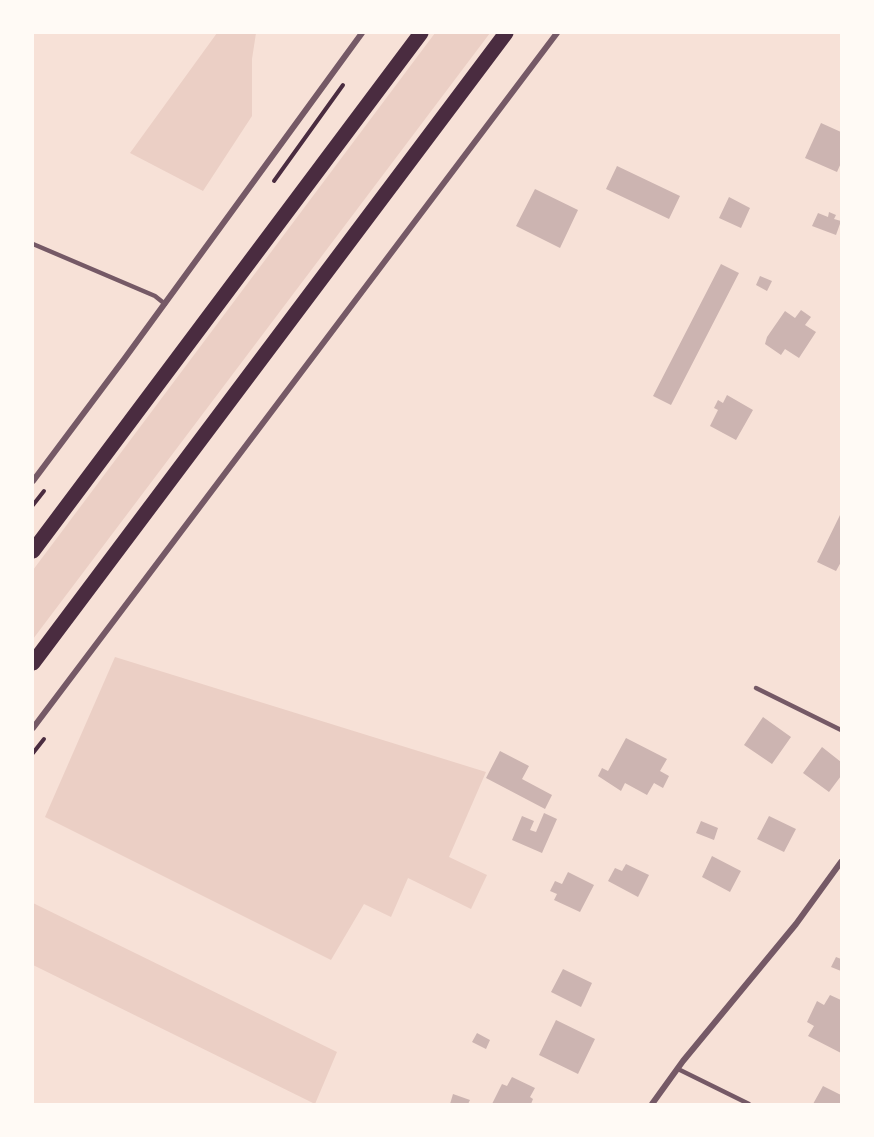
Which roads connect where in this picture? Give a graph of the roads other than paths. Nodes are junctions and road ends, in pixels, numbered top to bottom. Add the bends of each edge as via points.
1 (362, 33) edge
2 (421, 33) edge
3 (506, 33) edge
4 (557, 33) edge
5 (33, 244) edge
6 (165, 304) junction
7 (33, 481) edge
8 (33, 551) edge
9 (33, 663) edge
10 (756, 688) dead end
11 (33, 728) edge
12 (841, 730) edge
13 (841, 861) edge
14 (678, 1069) junction
15 (652, 1104) edge
16 (749, 1104) edge

1 - 6 street
2 - 8 main road
3 - 9 main road
4 - 11 street
5 - 6 lane via 155,296
6 - 7 street
10 - 12 lane
13 - 14 street via 796,924
14 - 15 street
14 - 16 lane

